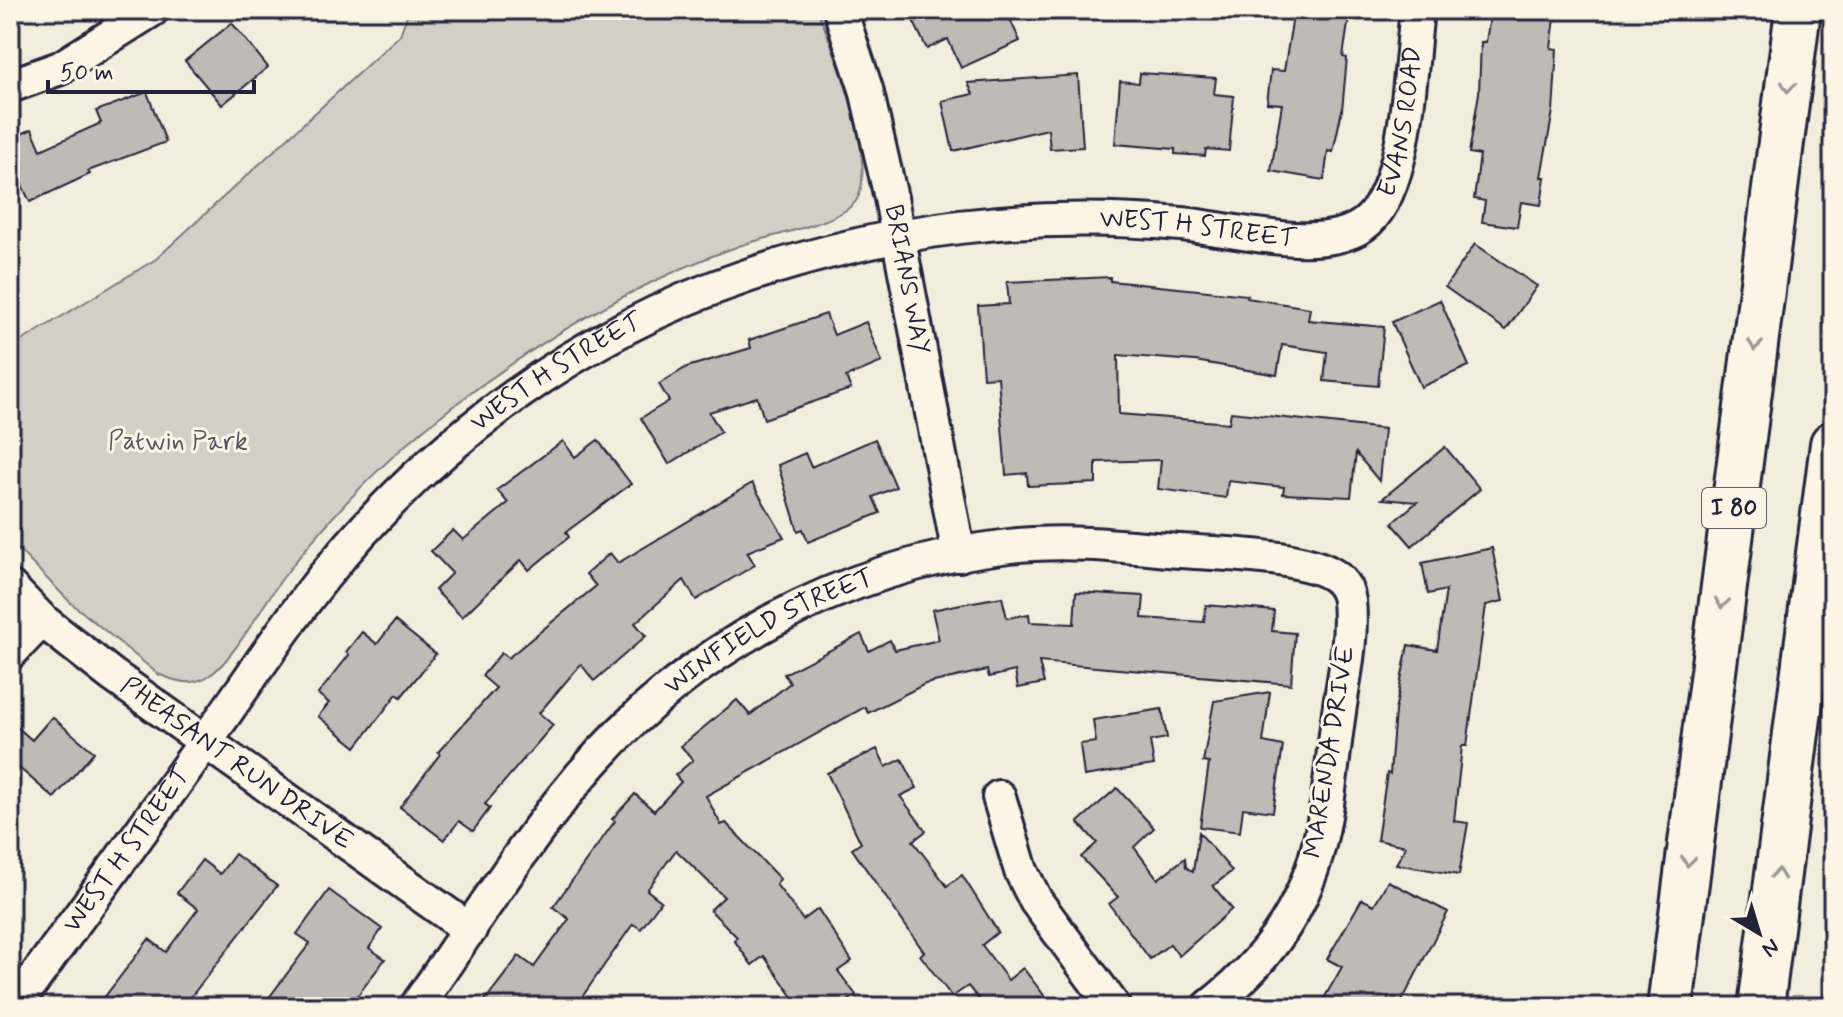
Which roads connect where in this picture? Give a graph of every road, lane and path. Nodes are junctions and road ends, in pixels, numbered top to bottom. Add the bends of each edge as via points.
1 (152, 10) edge
2 (840, 10) edge
3 (1417, 10) edge
4 (1798, 10) edge
5 (10, 86) edge
6 (1365, 224) joint
7 (897, 234) junction
8 (1833, 444) edge
9 (959, 555) junction
10 (1275, 558) joint
11 (10, 587) edge
12 (42, 620) junction
13 (10, 653) edge
14 (205, 743) junction
15 (999, 797) dead end
16 (470, 930) junction
17 (14, 1007) edge
18 (416, 1007) edge
19 (1114, 1007) edge
20 (1209, 1007) edge
21 (1670, 1007) edge
22 (1761, 1007) edge

1 - 5 street via 60,68
2 - 7 street, BRIANS WAY via 866,89
3 - 6 street, EVANS ROAD via 1392,186
4 -> 21 highway, I 80
6 - 7 street, WEST H STREET via 1319,240 1073,218
7 - 9 street, BRIANS WAY
7 - 14 street, WEST H STREET via 820,253 697,295 564,363 504,405 442,453 381,511 323,578
22 -> 8 highway
9 - 10 street, WINFIELD STREET via 1011,546 1098,544
9 - 16 street, WINFIELD STREET via 887,572 811,599 747,633 675,683 576,781
10 - 20 street, MARENDA DRIVE via 1337,577 1348,595 1350,631 1325,813 1312,869 1294,910 1250,972
11 - 12 street, PHEASANT RUN DRIVE
12 - 13 street
12 - 14 street, PHEASANT RUN DRIVE
14 - 16 street, PHEASANT RUN DRIVE
14 - 17 street, WEST H STREET
15 - 19 street via 1021,871 1036,901
16 - 18 street, WINFIELD STREET

